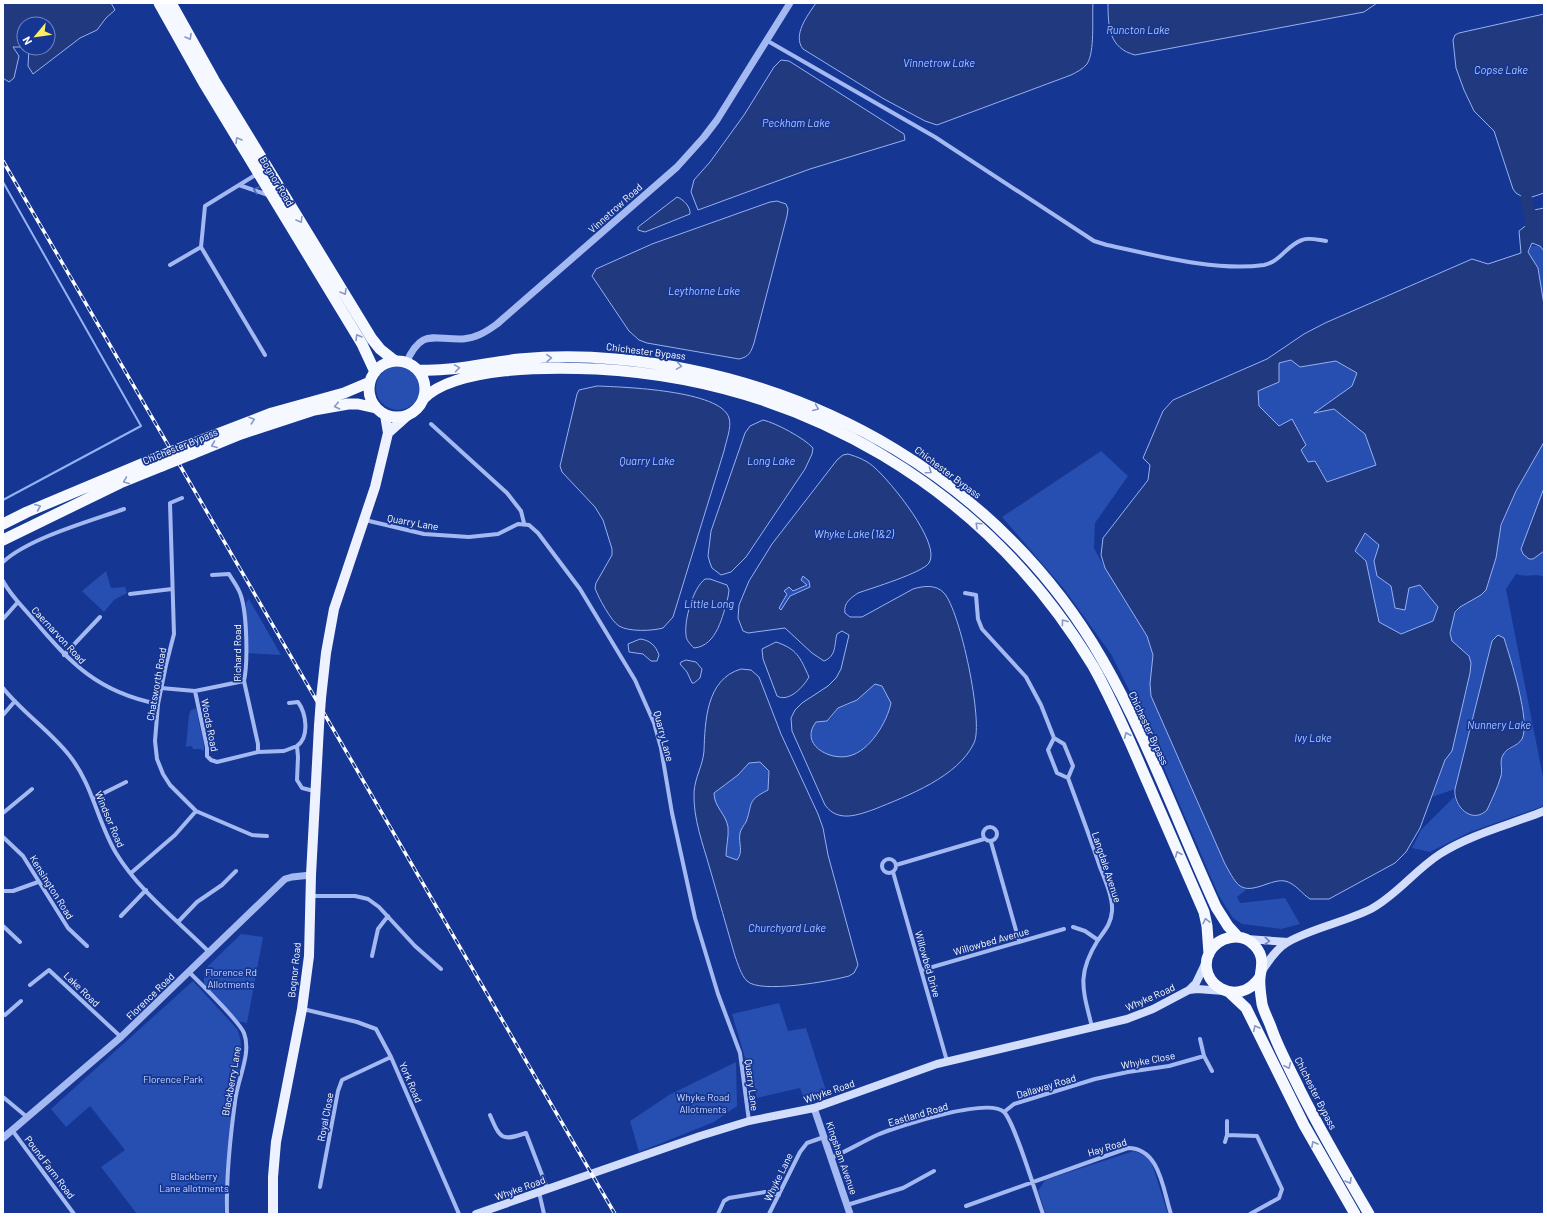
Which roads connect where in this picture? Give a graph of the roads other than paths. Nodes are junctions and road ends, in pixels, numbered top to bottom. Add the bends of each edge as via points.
1 (159, 3) edge
2 (171, 3) edge
3 (790, 3) edge
4 (766, 40) junction
5 (263, 170) junction
6 (239, 185) junction
7 (273, 198) junction
8 (1326, 241) dead end
9 (201, 247) junction
10 (170, 265) dead end
11 (265, 355) dead end
12 (395, 361) junction
13 (406, 363) junction
14 (418, 370) junction
15 (372, 377) junction
16 (423, 400) junction
17 (376, 408) junction
18 (386, 415) junction
19 (407, 416) junction
20 (431, 424) dead end
21 (388, 433) junction
22 (191, 449) junction
23 (160, 462) junction
24 (182, 498) dead end
25 (124, 509) dead end
26 (365, 520) junction
27 (524, 523) junction
28 (3, 524) edge
29 (3, 540) edge
30 (3, 562) edge
31 (212, 575) dead end
32 (3, 581) edge
33 (172, 589) junction
34 (965, 593) dead end
35 (130, 594) dead end
36 (18, 602) junction
37 (100, 617) dead end
38 (3, 619) edge
39 (64, 655) junction
40 (244, 681) junction
41 (3, 688) edge
42 (161, 688) junction
43 (195, 691) junction
44 (15, 701) junction
45 (289, 703) dead end
46 (158, 704) junction
47 (3, 715) edge
48 (1054, 738) junction
49 (297, 746) junction
50 (258, 752) junction
51 (1068, 778) junction
52 (126, 782) dead end
53 (32, 789) dead end
54 (315, 791) junction
55 (94, 798) junction
56 (196, 811) junction
57 (1544, 811) edge
58 (3, 813) edge
59 (268, 836) dead end
60 (3, 837) edge
61 (984, 839) junction
62 (991, 842) junction
63 (896, 865) junction
64 (236, 871) dead end
65 (893, 872) junction
66 (131, 873) junction
67 (311, 875) junction
68 (38, 882) junction
69 (146, 890) junction
70 (3, 891) edge
71 (311, 896) junction
72 (121, 916) dead end
73 (388, 916) junction
74 (178, 922) junction
75 (3, 926) edge
76 (1073, 927) dead end
77 (1064, 929) dead end
78 (1242, 938) junction
79 (1098, 940) junction
80 (1019, 941) junction
81 (20, 942) dead end
82 (1288, 942) junction
83 (87, 946) dead end
84 (209, 952) junction
85 (372, 956) dead end
86 (1208, 957) junction
87 (441, 969) dead end
88 (922, 970) junction
89 (189, 972) junction
90 (1261, 974) junction
91 (30, 985) dead end
92 (1189, 990) junction
93 (1228, 992) junction
94 (21, 1001) dead end
95 (302, 1009) junction
96 (4, 1016) edge
97 (1092, 1027) junction
98 (121, 1038) junction
99 (1200, 1039) dead end
100 (1204, 1056) junction
101 (392, 1057) junction
102 (947, 1061) junction
103 (1212, 1071) dead end
104 (1095, 1079) joint
105 (3, 1097) edge
106 (814, 1108) junction
107 (1004, 1112) junction
108 (490, 1116) dead end
109 (27, 1117) junction
110 (749, 1121) junction
111 (1227, 1121) dead end
112 (12, 1130) junction
113 (1227, 1135) junction
114 (824, 1137) junction
115 (3, 1138) edge
116 (1225, 1142) dead end
117 (831, 1158) junction
118 (934, 1171) dead end
119 (1032, 1182) junction
120 (320, 1187) dead end
121 (547, 1188) junction
122 (539, 1191) junction
123 (779, 1196) junction
124 (847, 1205) junction
125 (966, 1206) dead end
126 (74, 1214) edge
127 (227, 1214) edge
128 (273, 1214) edge
129 (459, 1214) edge
130 (476, 1214) edge
131 (544, 1214) edge
132 (718, 1214) edge
133 (769, 1214) edge
134 (850, 1214) edge
135 (1043, 1214) edge
136 (1171, 1214) edge
137 (1250, 1214) edge
138 (1355, 1214) edge
139 (1369, 1214) edge

5 -> 1 highway, Bognor Road via 205,85
2 -> 5 highway, Bognor Road
3 - 4 street, Vinnetrow Road
4 - 8 street via 935,137 1094,241 1198,263 1238,266 1265,265 1302,239
4 - 13 street, Vinnetrow Road via 709,131 671,172 497,324 471,338 422,339 413,348
5 - 6 street
5 - 7 highway, Bognor Road
5 -> 12 highway, Bognor Road via 372,339
7 -> 6 street
6 - 9 street via 205,206
15 -> 7 highway, Bognor Road via 362,344
9 - 10 street
9 - 11 street
12 - 13 highway
12 - 15 highway via 384,364
13 - 14 highway
14 - 16 highway via 425,384
14 -> 78 highway, Chichester Bypass via 437,371 521,359 566,357 611,358 684,367 754,385 826,412 881,440 934,474 982,512 1020,550 1043,575 1082,626 1133,720 1216,906 1228,926
15 - 17 highway via 370,396
22 -> 15 highway, Chichester Bypass via 272,413 344,393
16 - 19 highway via 417,409
86 -> 16 highway via 1204,912 1124,727 1094,668 1052,606 1012,558 972,519 924,482 872,448 804,415 745,394 682,379 590,369 509,371 458,379 431,391
17 - 18 highway
17 -> 22 highway, Chichester Bypass via 348,404 314,410
18 - 19 highway
18 - 21 main road
19 - 21 main road
20 - 27 street via 512,498 521,510
21 - 26 main road, Bognor Road
22 - 23 highway, Chichester Bypass, bridge
28 -> 23 highway, Chichester Bypass via 27,512
23 -> 29 highway, Chichester Bypass
24 - 33 street, Chatsworth Road via 170,503
25 - 30 street via 41,540 16,552
26 - 27 street, Quarry Lane via 424,534 469,537 498,534
26 - 54 main road, Bognor Road, bridge via 334,609 321,698
27 - 110 street, Quarry Lane via 538,533 580,589 650,711 661,748 672,814 695,918 718,994 740,1053
31 - 40 street, Richard Road via 229,574 241,595 246,639
32 - 36 street, Caernarvon Road
33 - 35 street
33 - 42 street, Chatsworth Road via 174,634
34 - 48 street, Langdale Avenue via 976,595 978,619 982,629 1026,677
36 - 38 street
36 - 39 street, Caernarvon Road
37 - 39 street
39 - 46 street, Caernarvon Road via 81,670 118,693
40 - 43 street
40 - 50 street, Richard Road
41 - 44 street, Windsor Road
42 - 43 street
42 - 46 street, Chatsworth Road
43 - 50 street, Woods Road via 208,758 217,762
44 - 47 street
44 - 55 street, Windsor Road via 69,755
45 - 49 street via 298,702 304,715 304,737
46 - 56 street, Chatsworth Road via 155,740 157,760 170,785
48 - 51 street, Langdale Avenue via 1064,744 1073,766
48 - 51 street, Langdale Avenue via 1048,750 1058,773
49 - 50 street via 284,751
49 - 54 street via 298,783 302,788
51 - 79 street, Langdale Avenue via 1106,883 1112,909 1110,924
52 - 55 street
53 - 58 street
54 - 67 main road, Bognor Road
55 - 66 street, Windsor Road via 105,831 116,853
56 - 59 street, Chatsworth Road via 252,835
56 - 66 street via 175,835
57 - 82 main road via 1441,853 1380,904
60 - 68 street, Kensington Road via 23,856
61 - 62 street
61 - 62 street via 984,829 993,828 997,836
61 - 63 street
62 - 80 street
63 - 65 street
63 - 65 street via 894,860 888,858 882,862 883,871
64 - 74 street via 222,885 197,902
65 - 88 street, Willowbed Drive
66 - 69 street, Windsor Road
67 - 71 main road, Bognor Road
67 - 84 street, Florence Road via 285,879
68 - 70 street via 13,891
68 - 83 street, Kensington Road via 68,928
69 - 72 street
69 - 74 street, Windsor Road
71 - 73 street via 356,896 368,899
71 - 95 main road, Bognor Road via 309,956
73 - 85 street via 378,929
73 - 87 street via 415,946
74 - 84 street, Windsor Road
75 - 81 street
76 - 79 street
77 - 80 street, Willowbed Avenue
78 -> 82 main road
78 - 86 highway via 1229,937 1221,940
78 - 90 highway via 1260,952 1263,961
79 - 97 street, Langdale Avenue via 1082,974
80 - 88 street, Willowbed Avenue
82 - 90 main road via 1274,954
84 - 89 street, Florence Road
86 - 92 main road, Whyke Road
86 - 93 highway via 1207,968 1213,982
88 - 102 street, Willowbed Drive
89 - 98 street, Florence Road
89 - 127 street, Blackberry Lane via 236,1023 246,1041 246,1053 235,1099
90 - 93 highway via 1248,990
90 -> 139 highway, Chichester Bypass via 1262,1004 1275,1037 1321,1131
91 - 98 street, Lake Road via 50,970
92 - 93 main road, Whyke Road
92 - 97 main road, Whyke Road via 1127,1019
138 -> 93 highway via 1304,1125 1246,1008
94 - 96 street
95 - 101 street, York Road via 374,1026
95 - 128 main road, Bognor Road via 276,1142
97 - 102 main road, Whyke Road
98 - 109 street, Florence Road
99 - 100 street
100 - 103 street
100 - 104 street, Whyke Close via 1169,1066
101 - 120 street, Royal Close via 342,1080
101 - 129 street, York Road
102 - 106 main road, Whyke Road via 892,1078
104 - 107 street, Dallaway Road via 1014,1104
105 - 109 street
106 - 110 main road, Whyke Road
106 - 114 street, Kingsham Avenue
107 - 117 street, Eastland Road via 991,1107 951,1112 923,1119 878,1134
107 - 119 street via 1010,1120
108 - 121 street via 502,1138 508,1139 526,1133
109 - 112 street, Florence Road
110 - 121 main road, Whyke Road
111 - 113 street
112 - 115 street, Florence Road
112 - 126 street, Pound Farm Road
113 - 116 street
113 - 137 street via 1257,1136 1282,1189 1279,1198
114 - 117 street, Kingsham Avenue
114 - 123 street, Whyke Lane via 804,1146
117 - 124 street, Kingsham Avenue
118 - 124 street via 903,1188
119 - 125 street
119 - 135 street
119 - 136 street, Hay Road via 1128,1148 1137,1148 1152,1159
121 - 122 main road, Whyke Road
122 - 130 main road, Whyke Road
122 - 131 street
123 - 132 street via 765,1192 729,1198 724,1201
123 - 133 street, Whyke Lane
124 - 134 street, Kingsham Avenue

